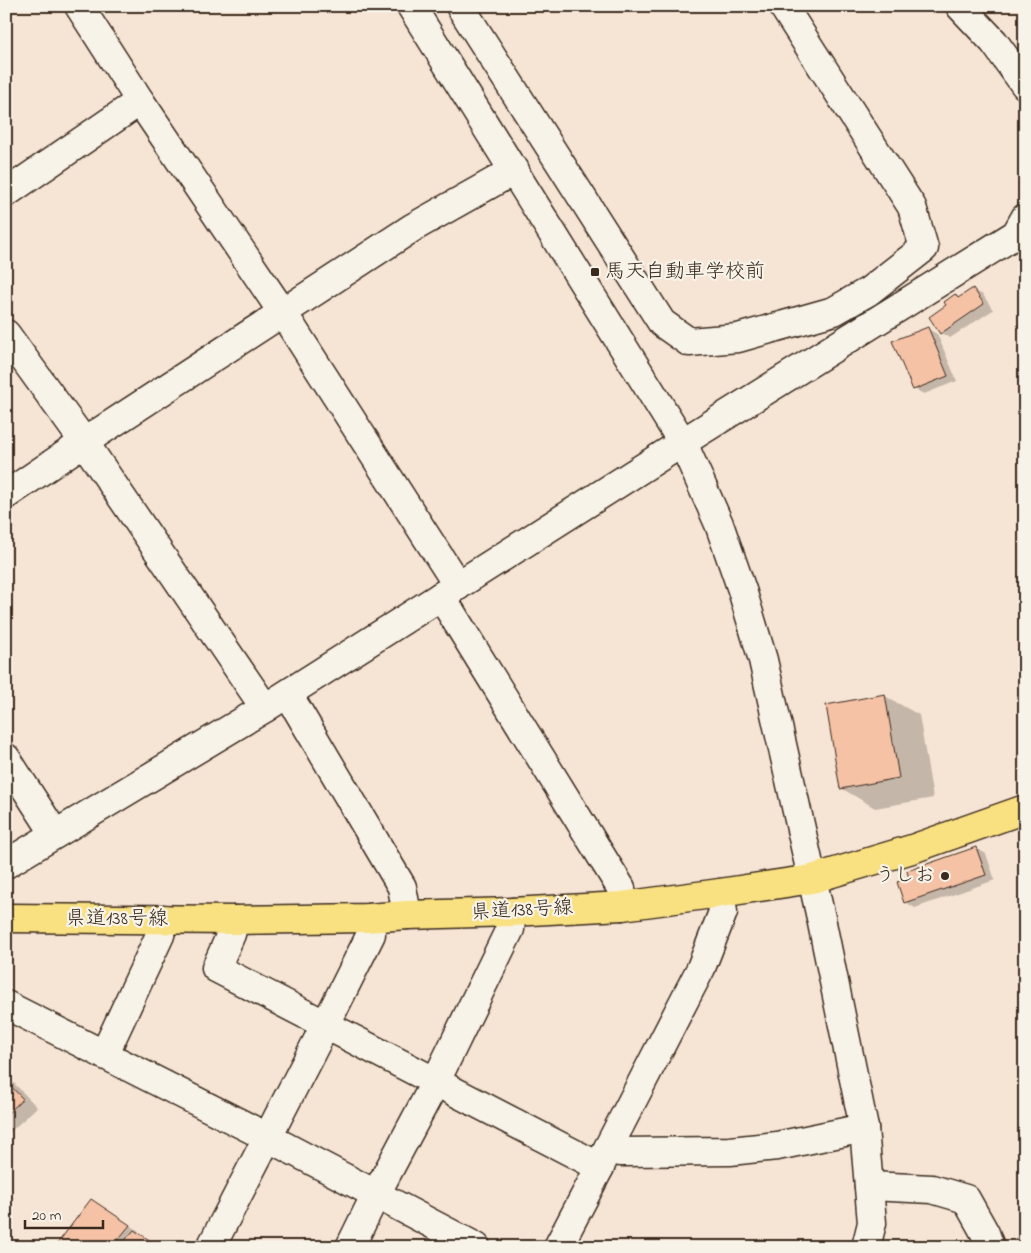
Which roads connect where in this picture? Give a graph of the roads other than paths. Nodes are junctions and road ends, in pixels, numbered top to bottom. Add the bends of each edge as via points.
1 (79, 6) edge
2 (411, 6) edge
3 (460, 6) edge
4 (783, 6) edge
5 (960, 6) edge
6 (1025, 85) edge
7 (140, 101) junction
8 (514, 170) junction
9 (6, 192) edge
10 (1020, 226) edge
11 (869, 292) junction
12 (917, 296) junction
13 (283, 312) junction
14 (6, 334) edge
15 (84, 442) junction
16 (682, 443) junction
17 (6, 495) edge
18 (450, 591) junction
19 (288, 694) junction
20 (265, 708) junction
21 (6, 758) edge
22 (1025, 809) edge
23 (55, 834) junction
24 (6, 864) edge
25 (812, 878) junction
26 (720, 893) junction
27 (622, 906) junction
28 (512, 912) junction
29 (407, 915) junction
30 (6, 918) edge
31 (368, 918) junction
32 (164, 919) junction
33 (235, 920) junction
34 (6, 1005) edge
35 (325, 1026) junction
36 (104, 1055) junction
37 (435, 1083) junction
38 (864, 1128) junction
39 (268, 1137) junction
40 (604, 1157) junction
41 (869, 1186) junction
42 (376, 1194) junction
43 (211, 1247) edge
44 (350, 1247) edge
45 (476, 1247) edge
46 (558, 1247) edge
47 (866, 1247) edge
48 (990, 1247) edge

1 - 7 street
2 - 8 street
3 - 11 street via 662,323 689,342 738,338 834,311
4 - 11 street via 912,207 924,248
5 - 6 street via 994,42
7 - 9 street
7 - 13 street
8 - 13 street via 412,228
8 - 16 street
10 - 12 street
11 - 12 street via 902,288
12 - 16 street
13 - 15 street
13 - 18 street
14 - 15 street
15 - 17 street
15 - 20 street
16 - 18 street
16 - 25 street via 719,524 745,598 763,660
18 - 19 street
18 - 27 street via 621,888
19 - 20 street
19 - 29 street via 402,887
20 - 23 street
21 - 23 street
22 - 25 main road, 県道138号線 via 912,849
23 - 24 street
25 - 26 main road, 県道138号線
25 - 38 street
26 - 27 main road, 県道138号線
26 - 40 street via 723,912 701,968
27 - 28 main road, 県道138号線
28 - 29 main road, 県道138号線
28 - 37 street via 510,929
29 - 31 main road, 県道138号線
30 - 32 main road, 県道138号線
31 - 33 main road, 県道138号線
31 - 35 street via 371,934
32 - 33 main road, 県道138号線
32 - 36 street via 160,935
33 - 35 street via 216,968
34 - 36 street
35 - 37 street
35 - 39 street
36 - 39 street
37 - 40 street
37 - 42 street
38 - 40 street via 777,1146 730,1151 620,1152
38 - 41 street
39 - 42 street
39 - 43 street
40 - 46 street
41 - 47 street via 872,1223
41 - 48 street via 932,1189 966,1199 986,1232
42 - 44 street
42 - 45 street

